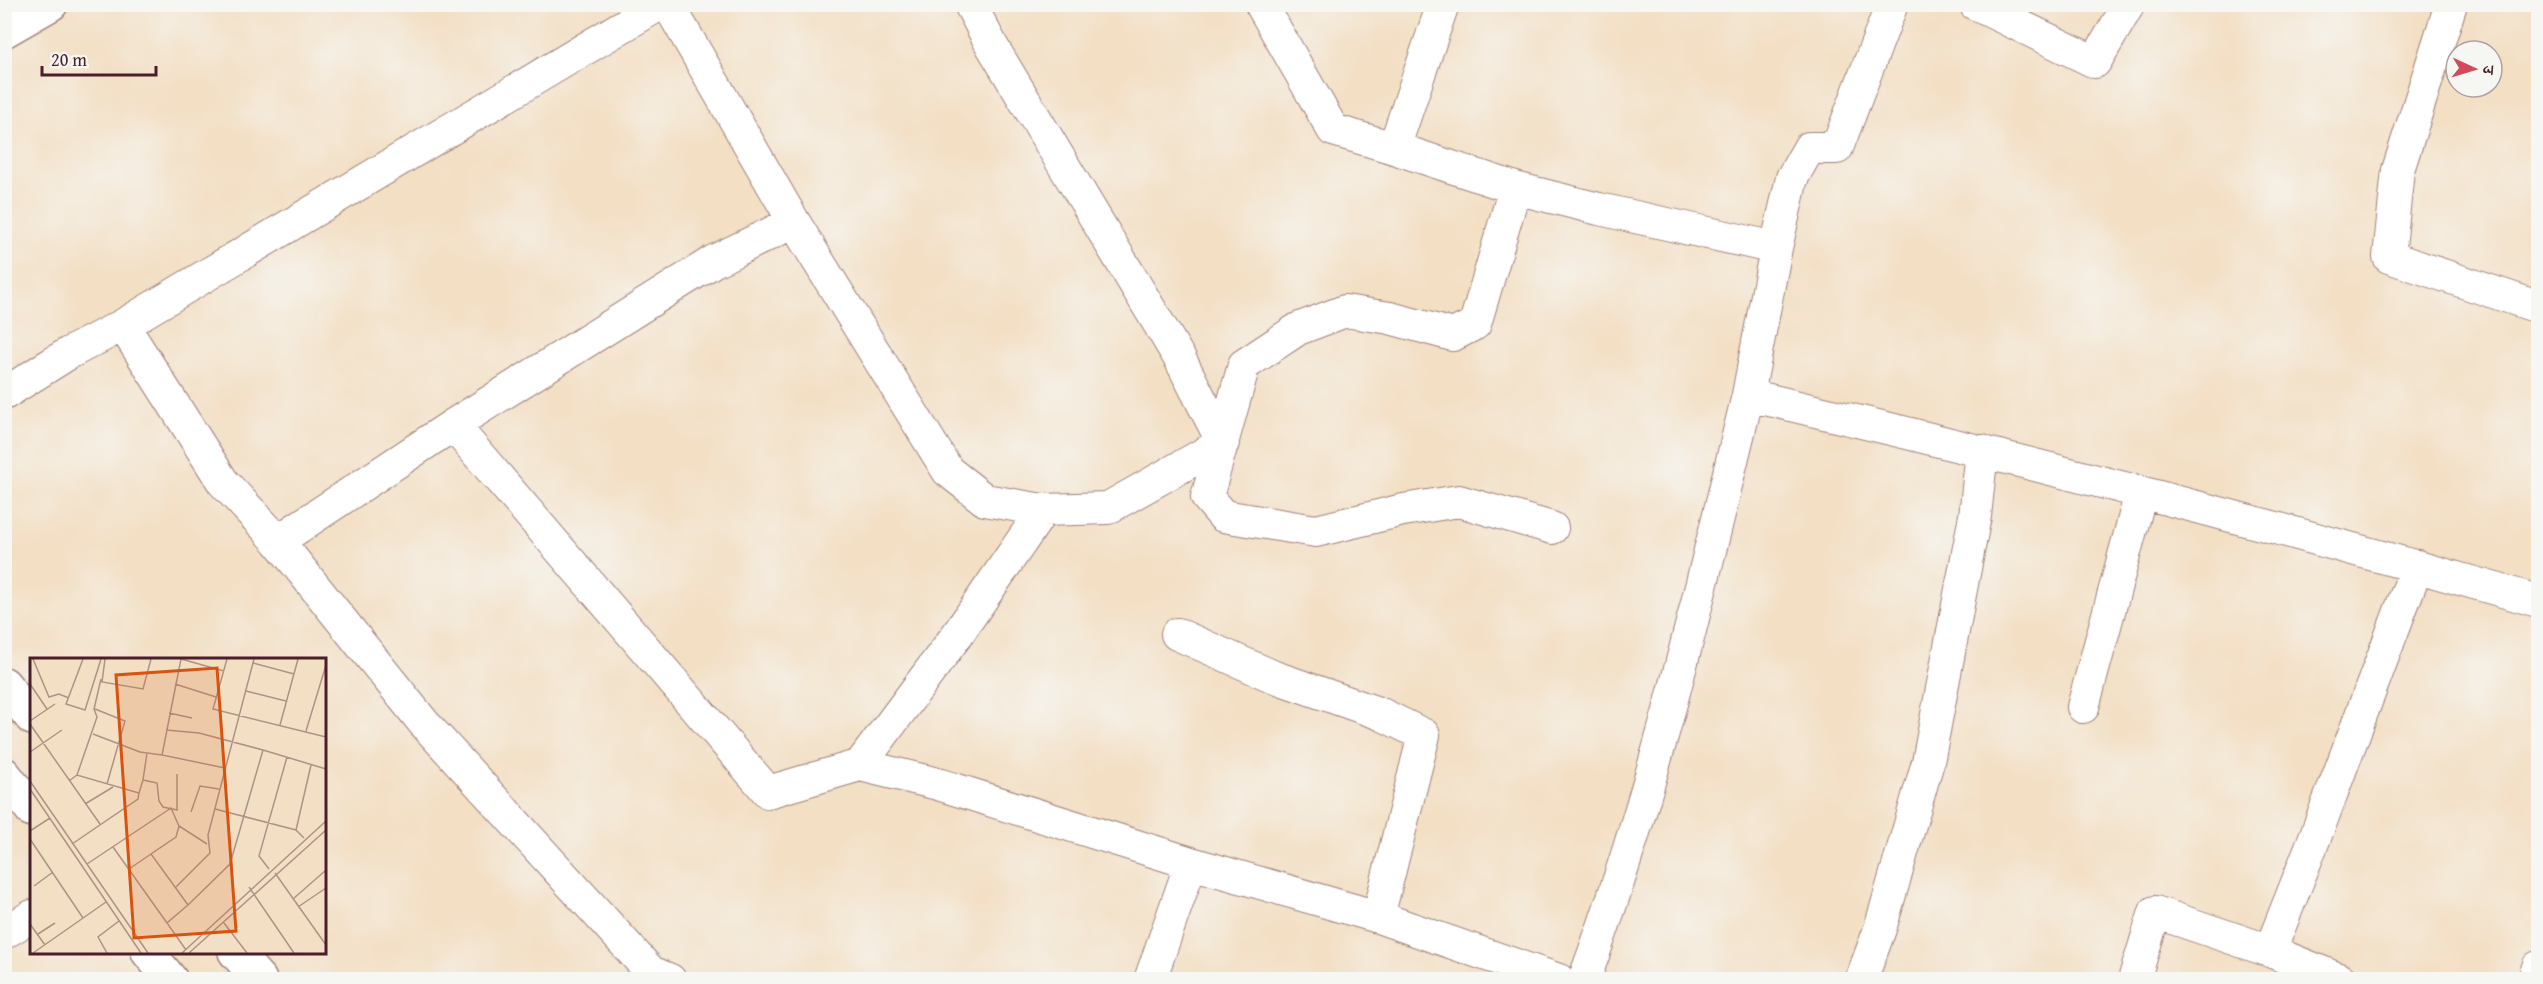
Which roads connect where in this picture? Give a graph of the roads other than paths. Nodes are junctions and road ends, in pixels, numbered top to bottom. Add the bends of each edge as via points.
1 (51, 4) edge
2 (660, 4) edge
3 (668, 4) edge
4 (970, 4) edge
5 (1261, 4) edge
6 (1443, 4) edge
7 (1892, 4) edge
8 (1975, 4) edge
9 (2129, 4) edge
10 (2451, 4) edge
11 (4, 31) edge
12 (1394, 148) junction
13 (1515, 188) junction
14 (794, 222) junction
15 (1776, 248) junction
16 (2538, 307) edge
17 (123, 325) junction
18 (4, 394) edge
19 (1748, 395) junction
20 (453, 425) junction
21 (1222, 442) junction
22 (1982, 451) junction
23 (2141, 492) junction
24 (1043, 510) junction
25 (1552, 528) dead end
26 (278, 541) junction
27 (2417, 566) junction
28 (2538, 601) edge
29 (1177, 634) dead end
30 (4, 684) edge
31 (2083, 707) dead end
32 (30, 716) edge
33 (860, 765) junction
34 (4, 774) edge
35 (30, 807) edge
36 (1191, 863) junction
37 (30, 917) edge
38 (1378, 917) junction
39 (4, 933) edge
40 (2270, 951) junction
41 (150, 954) edge
42 (238, 954) edge
43 (2538, 967) edge
44 (171, 980) edge
45 (260, 980) edge
46 (670, 980) edge
47 (1150, 980) edge
48 (1559, 980) edge
49 (1584, 980) edge
50 (1861, 980) edge
51 (2134, 980) edge
52 (2341, 980) edge
53 (2534, 980) edge

1 - 11 street
2 - 17 street
3 - 14 street
4 - 21 street via 1180,359
5 - 12 street via 1333,130
6 - 12 street
7 - 15 street via 1837,148 1809,147 1792,178
8 - 9 street via 2095,62
10 - 16 street via 2398,170 2389,257
12 - 13 street
13 - 15 street
13 - 21 street via 1474,324 1454,335 1345,311 1298,329 1244,365
14 - 20 street via 714,261
14 - 24 street via 948,471 985,500
15 - 19 street
17 - 18 street
17 - 26 street via 223,482
19 - 22 street
19 - 49 street via 1687,642 1610,910
20 - 26 street
20 - 33 street via 768,792
21 - 24 street via 1107,508
21 - 25 street via 1207,497 1223,516 1316,531 1459,501
22 - 23 street
22 - 50 street via 1975,516 1928,762 1880,929
23 - 27 street
23 - 31 street
24 - 33 street via 957,635
26 - 46 street via 423,722 651,972
27 - 28 street
27 - 40 street
29 - 38 street via 1272,676 1381,714 1424,735
30 - 32 street
33 - 36 street via 938,784
34 - 35 street
36 - 38 street
36 - 47 street
37 - 39 street
38 - 48 street
40 - 51 street via 2154,912
40 - 52 street
41 - 44 street
42 - 45 street
43 - 53 street

